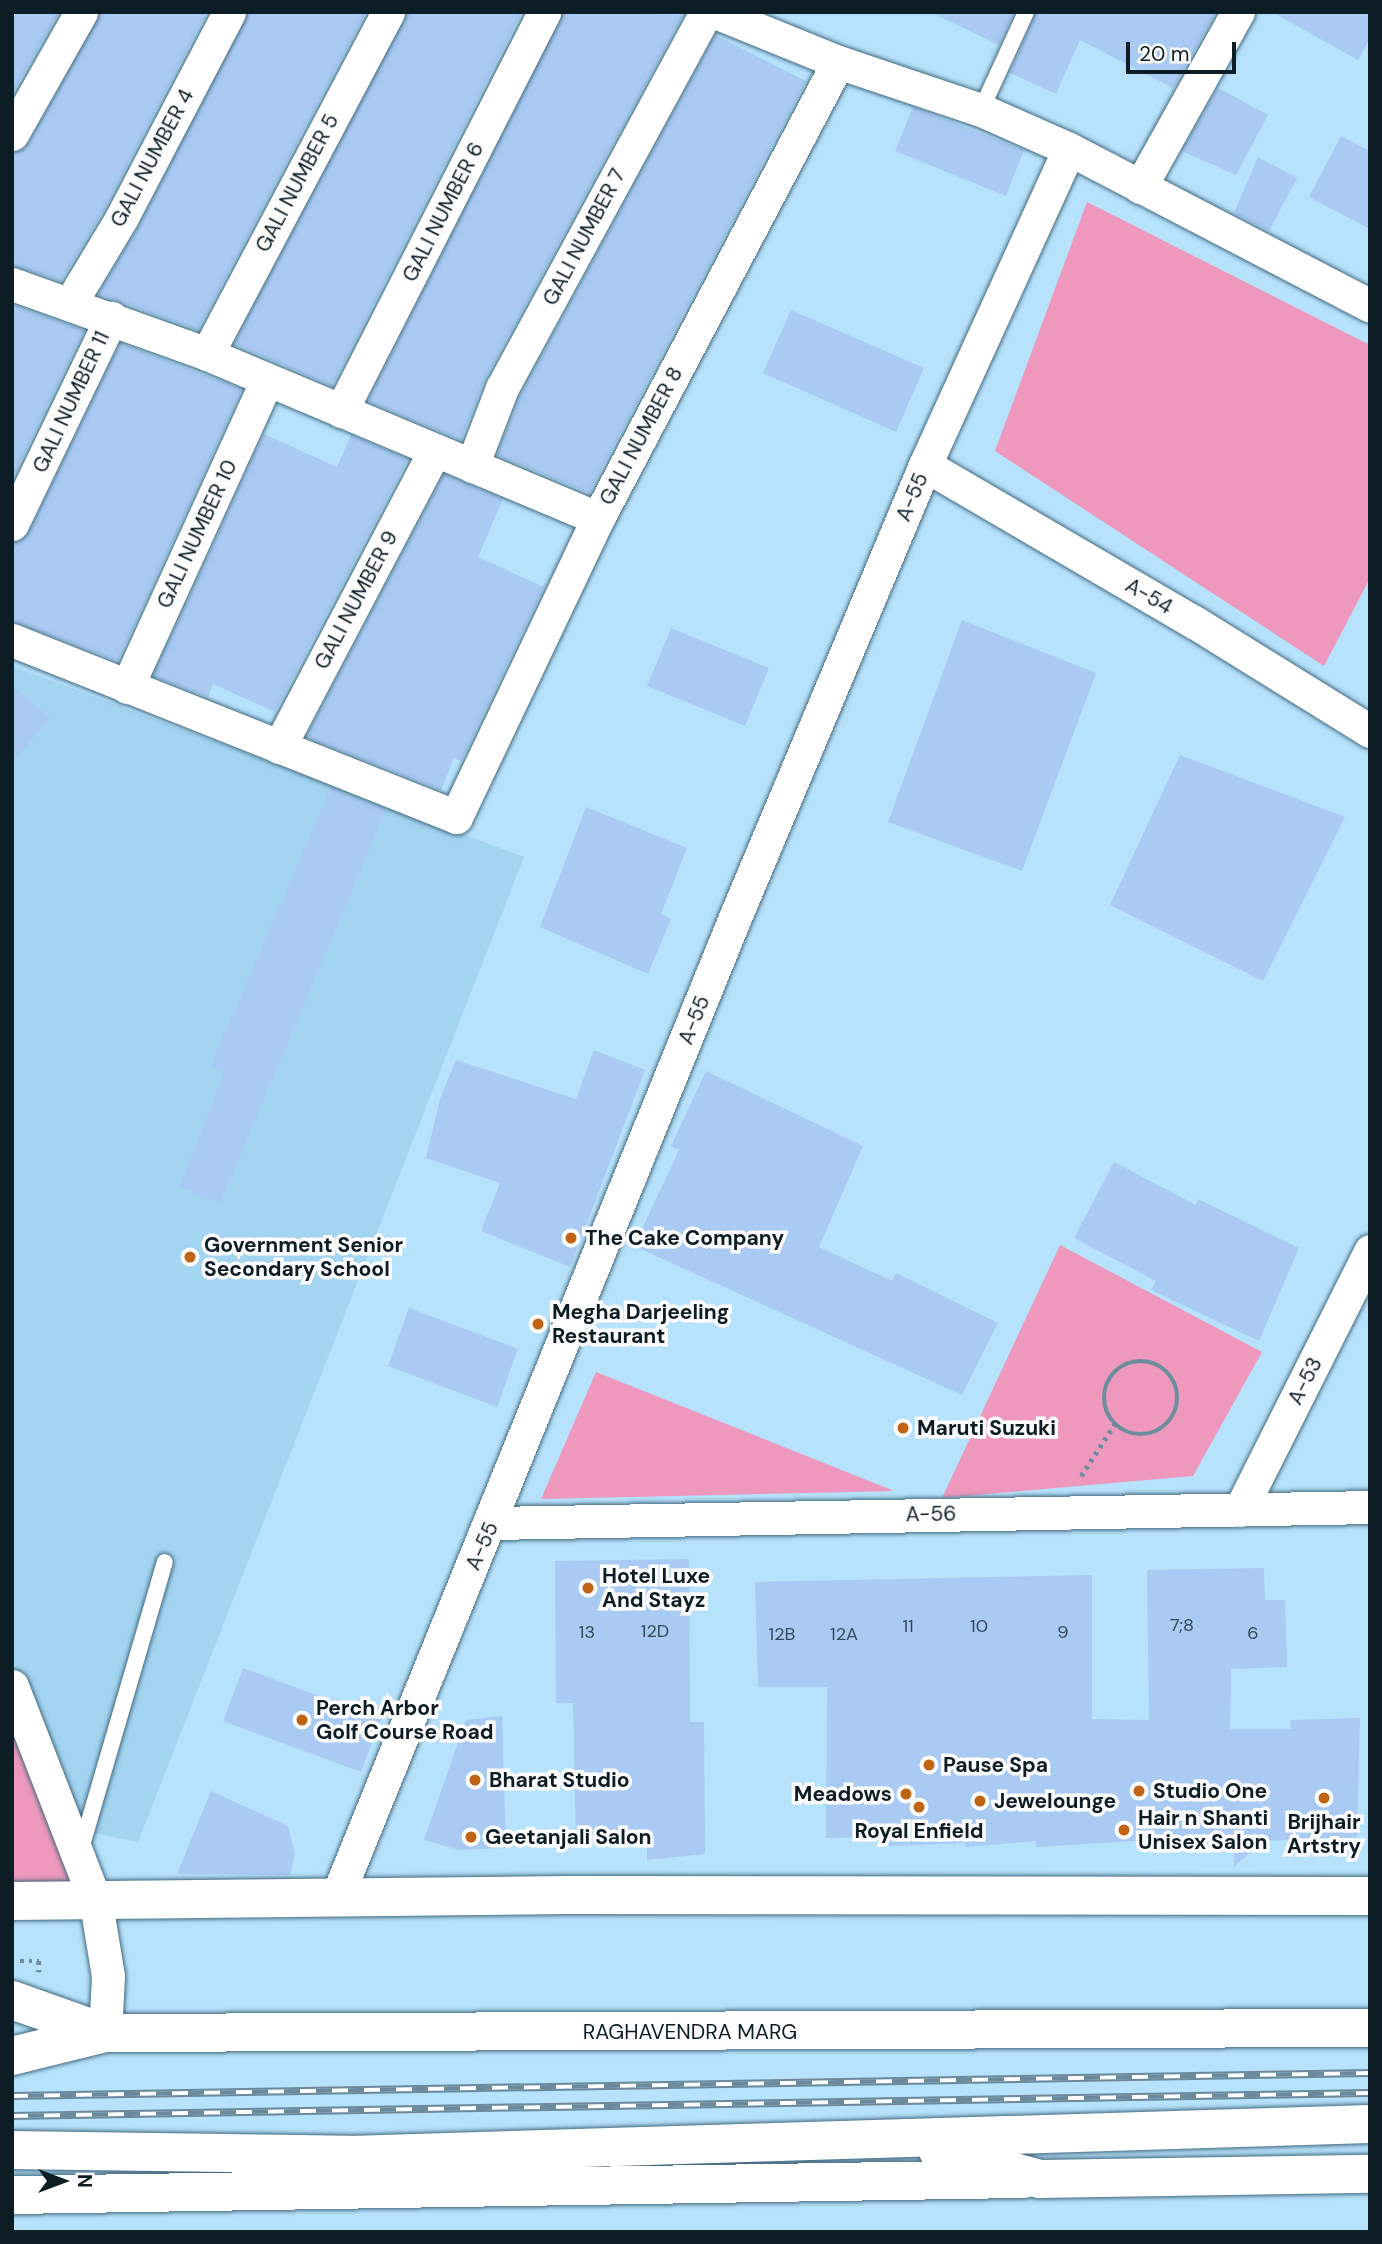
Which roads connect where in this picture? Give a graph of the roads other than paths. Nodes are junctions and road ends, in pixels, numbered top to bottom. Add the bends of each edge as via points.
1 (81, 12) edge
2 (229, 12) edge
3 (388, 12) edge
4 (544, 12) edge
5 (706, 12) edge
6 (715, 12) edge
7 (1026, 12) edge
8 (1238, 12) edge
9 (838, 62) junction
10 (981, 110) junction
11 (12, 134) edge
12 (1069, 149) junction
13 (1140, 187) junction
14 (12, 284) edge
15 (71, 302) junction
16 (1370, 306) edge
17 (111, 318) junction
18 (207, 354) junction
19 (267, 380) junction
20 (341, 411) junction
21 (434, 452) junction
22 (925, 465) junction
23 (472, 466) junction
24 (597, 518) junction
25 (12, 524) edge
26 (12, 640) edge
27 (127, 687) junction
28 (1370, 731) edge
29 (279, 747) junction
30 (1370, 1251) edge
31 (1370, 1507) edge
32 (1240, 1510) junction
33 (492, 1523) junction
34 (165, 1562) dead end
35 (12, 1686) edge
36 (78, 1858) junction
37 (1370, 1896) edge
38 (336, 1899) junction
39 (12, 1901) edge
40 (96, 1903) junction
41 (12, 2000) edge
42 (1370, 2003) edge
43 (1370, 2028) edge
44 (1317, 2030) junction
45 (105, 2034) junction
46 (12, 2056) edge
47 (1370, 2124) edge
48 (902, 2142) junction
49 (12, 2150) edge
50 (91, 2151) junction
51 (1370, 2174) edge
52 (1040, 2179) junction
53 (12, 2187) edge
54 (12, 2195) edge

1 - 11 street
2 - 15 street, GALI NUMBER 4 via 122,218
3 - 18 street, GALI NUMBER 5
4 - 20 street, GALI NUMBER 6
5 - 23 street, GALI NUMBER 7 via 502,388
6 - 9 street
7 - 10 lane
8 - 13 street
9 - 10 street
9 - 24 street, GALI NUMBER 8
10 - 12 street
12 - 13 street
12 - 22 street, A-55
13 - 16 street
14 - 15 street
15 - 17 street
17 - 18 street
17 - 25 street, GALI NUMBER 11
18 - 19 street
19 - 20 street
19 - 27 street, GALI NUMBER 10
20 - 21 street
21 - 23 street
21 - 29 street, GALI NUMBER 9
22 - 28 street, A-54
22 - 33 street, A-55 via 731,927
23 - 24 street
24 - 29 street, GALI NUMBER 8 via 456,817
26 - 27 street
27 - 29 street
30 - 32 street, A-53
31 - 32 street, A-56
32 - 33 street, A-56
33 - 38 street, A-55 via 399,1736
34 - 36 lane
35 - 36 street
36 - 40 street
37 - 38 main road
38 - 40 main road
39 - 40 main road
40 - 45 street via 108,1976
41 - 45 main road
42 - 44 main road
43 - 44 main road, RAGHAVENDRA MARG
44 - 45 main road, RAGHAVENDRA MARG
45 - 46 main road, RAGHAVENDRA MARG
47 - 48 main road
48 - 50 main road via 350,2155
48 - 52 main road
49 - 50 main road
50 - 53 main road
51 - 52 main road
52 - 54 main road

